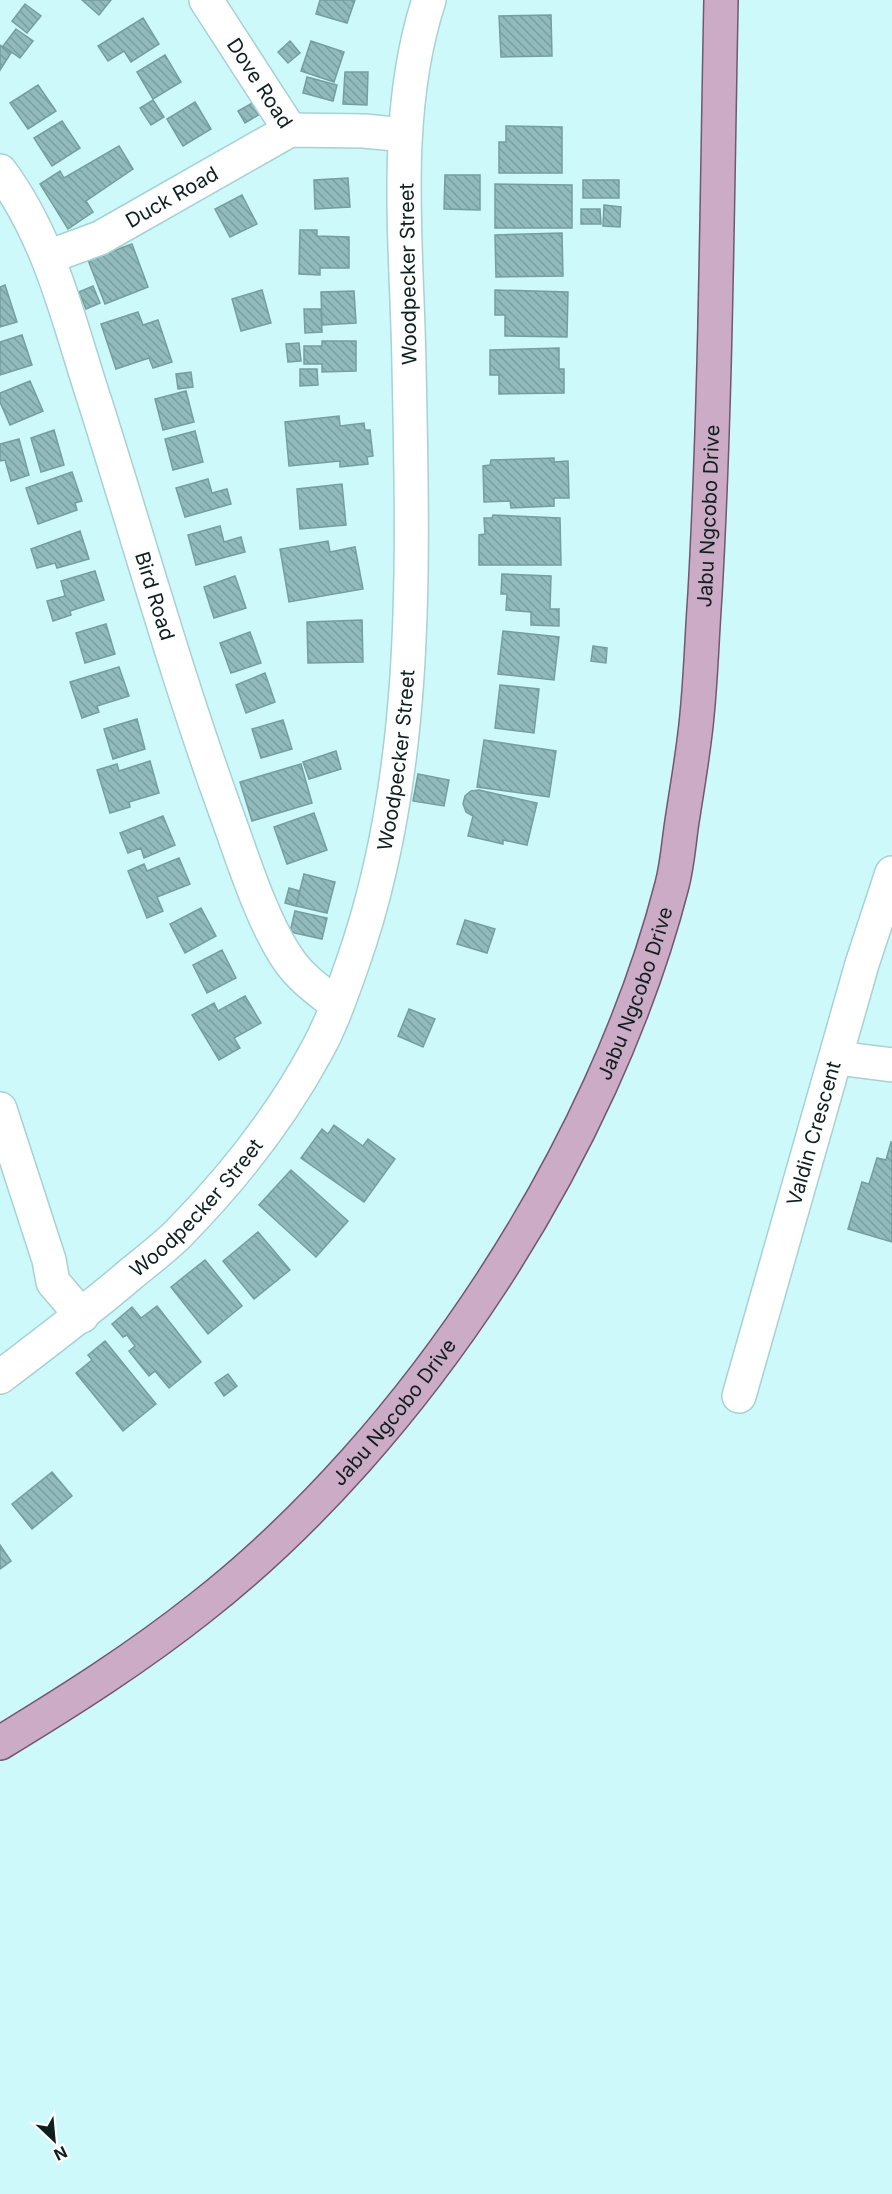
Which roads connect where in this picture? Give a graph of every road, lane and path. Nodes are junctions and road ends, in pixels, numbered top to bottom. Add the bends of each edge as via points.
1 (206, 0) edge
2 (429, 0) edge
3 (721, 0) edge
4 (290, 130) junction
5 (405, 135) junction
6 (0, 171) edge
7 (48, 257) junction
8 (892, 873) edge
9 (337, 1005) junction
10 (837, 1058) junction
11 (892, 1065) edge
12 (0, 1109) edge
13 (82, 1316) junction
14 (0, 1377) edge
15 (739, 1396) dead end
16 (0, 1743) edge

1 - 4 street, Dove Road
2 - 5 street, Woodpecker Street via 412,64
3 - 16 main road, Jabu Ngcobo Drive via 711,489 697,719 673,882 628,1023 568,1151 504,1263 438,1361 364,1452 273,1545 202,1606 94,1685
4 - 5 street, Dove Road via 364,130
4 - 7 street, Duck Road via 100,238
5 - 9 street, Woodpecker Street via 412,534 405,697 387,843 368,920
6 - 7 street, Bird Road
7 - 9 street, Bird Road via 158,611 252,881 289,960 304,979
8 - 10 street, Valdin Crescent
9 - 13 street, Woodpecker Street via 286,1103 242,1162 178,1234
10 - 11 street
10 - 15 street, Valdin Crescent
12 - 13 street via 53,1282
13 - 14 street, Woodpecker Street

